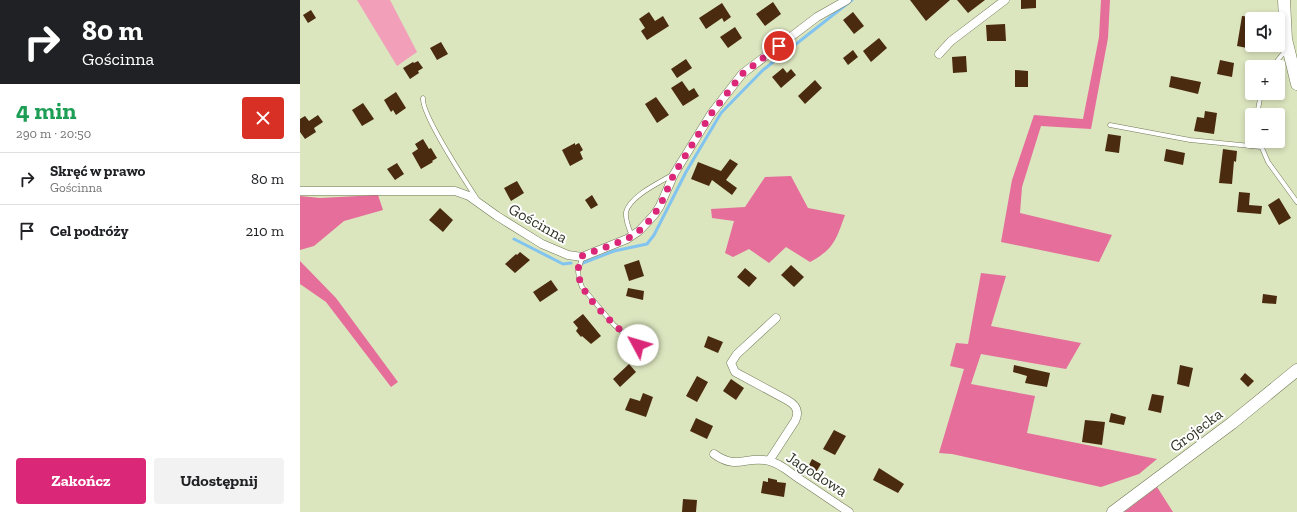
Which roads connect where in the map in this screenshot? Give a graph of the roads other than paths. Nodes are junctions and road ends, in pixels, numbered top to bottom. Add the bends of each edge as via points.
1 (847, 0) edge
2 (1005, 0) edge
3 (1284, 0) edge
4 (1287, 48) junction
5 (939, 54) dead end
6 (1278, 60) edge
7 (1296, 77) edge
8 (423, 98) dead end
9 (1110, 125) dead end
10 (1245, 145) edge
11 (1261, 148) edge
12 (674, 174) junction
13 (300, 191) edge
14 (1297, 202) edge
15 (479, 203) junction
16 (632, 236) junction
17 (582, 256) junction
18 (776, 318) dead end
19 (638, 345) dead end
20 (1297, 370) edge
21 (714, 454) dead end
22 (769, 461) junction
23 (849, 512) edge
24 (1113, 512) edge

1 - 12 street, Gościnna via 817,17 742,74 711,114
2 - 5 street via 951,41
3 - 4 street
4 - 6 lane
4 - 7 street
8 - 15 lane via 433,126
9 - 10 lane via 1190,140
11 - 14 lane via 1268,162
12 - 16 street, Gościnna via 658,210
12 - 16 lane via 631,202 626,213
13 - 15 street, Gościnna via 450,191 464,194
15 - 17 street, Gościnna via 550,248 568,255
16 - 17 street, Gościnna
17 - 19 lane via 578,271 582,287 614,325
18 - 22 street, Jagodowa via 737,354 731,363 735,372 787,400 796,408 797,417
20 - 24 street, Grojecka via 1232,423
21 - 22 street, Jagodowa via 732,463 756,459
22 - 23 street, Jagodowa via 784,468

